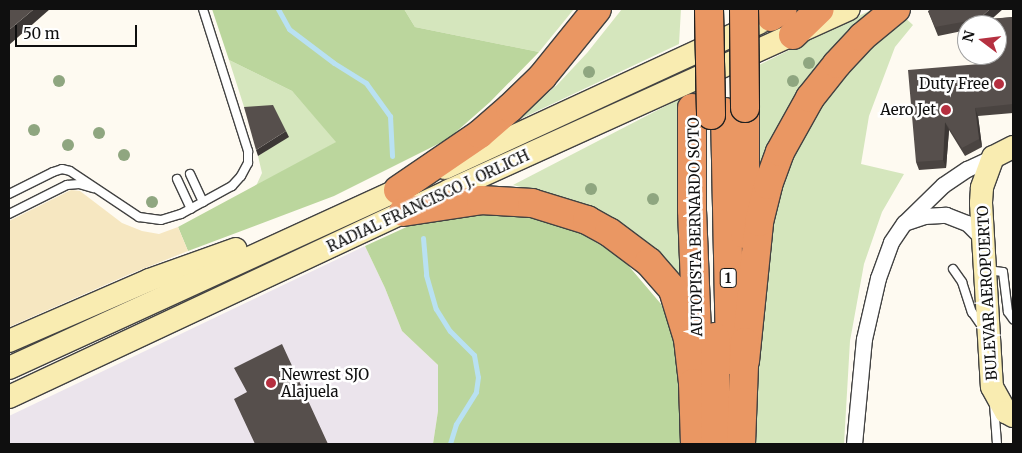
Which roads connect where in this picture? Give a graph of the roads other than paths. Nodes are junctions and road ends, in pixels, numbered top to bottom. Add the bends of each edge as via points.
1 (203, 9) edge
2 (597, 9) edge
3 (692, 9) edge
4 (709, 9) edge
5 (725, 9) edge
6 (744, 9) edge
7 (820, 9) edge
8 (849, 9) edge
9 (896, 9) edge
10 (777, 13) edge
11 (793, 35) junction
12 (719, 111) junction
13 (1013, 147) edge
14 (993, 157) junction
15 (190, 174) dead end
16 (177, 179) dead end
17 (100, 190) junction
18 (9, 194) edge
19 (400, 201) junction
20 (203, 202) junction
21 (362, 206) junction
22 (191, 208) junction
23 (9, 214) edge
24 (904, 223) junction
25 (983, 239) junction
26 (954, 269) dead end
27 (985, 270) junction
28 (1013, 319) edge
29 (989, 337) junction
30 (9, 341) edge
31 (745, 361) junction
32 (9, 368) edge
33 (992, 387) junction
34 (9, 397) edge
35 (1013, 416) edge
36 (695, 444) edge
37 (703, 444) edge
38 (716, 444) edge
39 (731, 444) edge
40 (741, 444) edge
41 (854, 444) edge
42 (997, 444) edge

1 - 20 lane via 248,151 248,163 232,186
2 - 19 highway via 542,77
3 - 12 highway, AUTOPISTA BERNARDO SOTO / 1
4 - 12 highway, AUTOPISTA BERNARDO SOTO / 1, bridge
5 - 12 highway, AUTOPISTA BERNARDO SOTO / 1
6 - 12 highway, AUTOPISTA BERNARDO SOTO / 1, bridge
7 - 11 highway
8 - 11 main road, RADIAL FRANCISCO J. ORLICH
9 - 31 highway via 862,37 837,64 810,98 780,152 759,222
10 - 19 main road, RADIAL FRANCISCO J. ORLICH
11 - 19 main road, RADIAL FRANCISCO J. ORLICH
12 - 31 highway, AUTOPISTA BERNARDO SOTO / 1
12 - 37 highway, AUTOPISTA BERNARDO SOTO / 1 via 692,210
12 - 38 highway, AUTOPISTA BERNARDO SOTO / 1
12 - 39 highway, AUTOPISTA BERNARDO SOTO / 1
13 - 14 main road
14 - 24 street via 944,184
14 - 25 main road, BULEVAR AEROPUERTO via 982,188
15 - 20 lane
16 - 22 lane
17 - 18 lane via 62,169
17 - 22 lane via 128,211 150,220 161,220
17 - 23 lane via 79,184 67,185
19 - 21 main road, RADIAL FRANCISCO J. ORLICH
19 - 34 main road, RADIAL FRANCISCO J. ORLICH
19 - 36 highway via 532,203 587,220 636,251 673,290 680,309 692,374
20 - 22 lane
21 - 30 main road via 149,280
21 - 32 main road, RADIAL FRANCISCO J. ORLICH
24 - 25 street via 924,216 946,215 967,224
24 - 41 street via 891,242 878,278 864,339
25 - 27 main road, BULEVAR AEROPUERTO
26 - 29 lane via 972,312
27 - 28 lane via 1003,272 1008,312
27 - 29 main road, BULEVAR AEROPUERTO
29 - 33 main road, BULEVAR AEROPUERTO
31 - 40 highway, 1
33 - 35 main road, BULEVAR AEROPUERTO via 1006,412
33 - 42 lane

